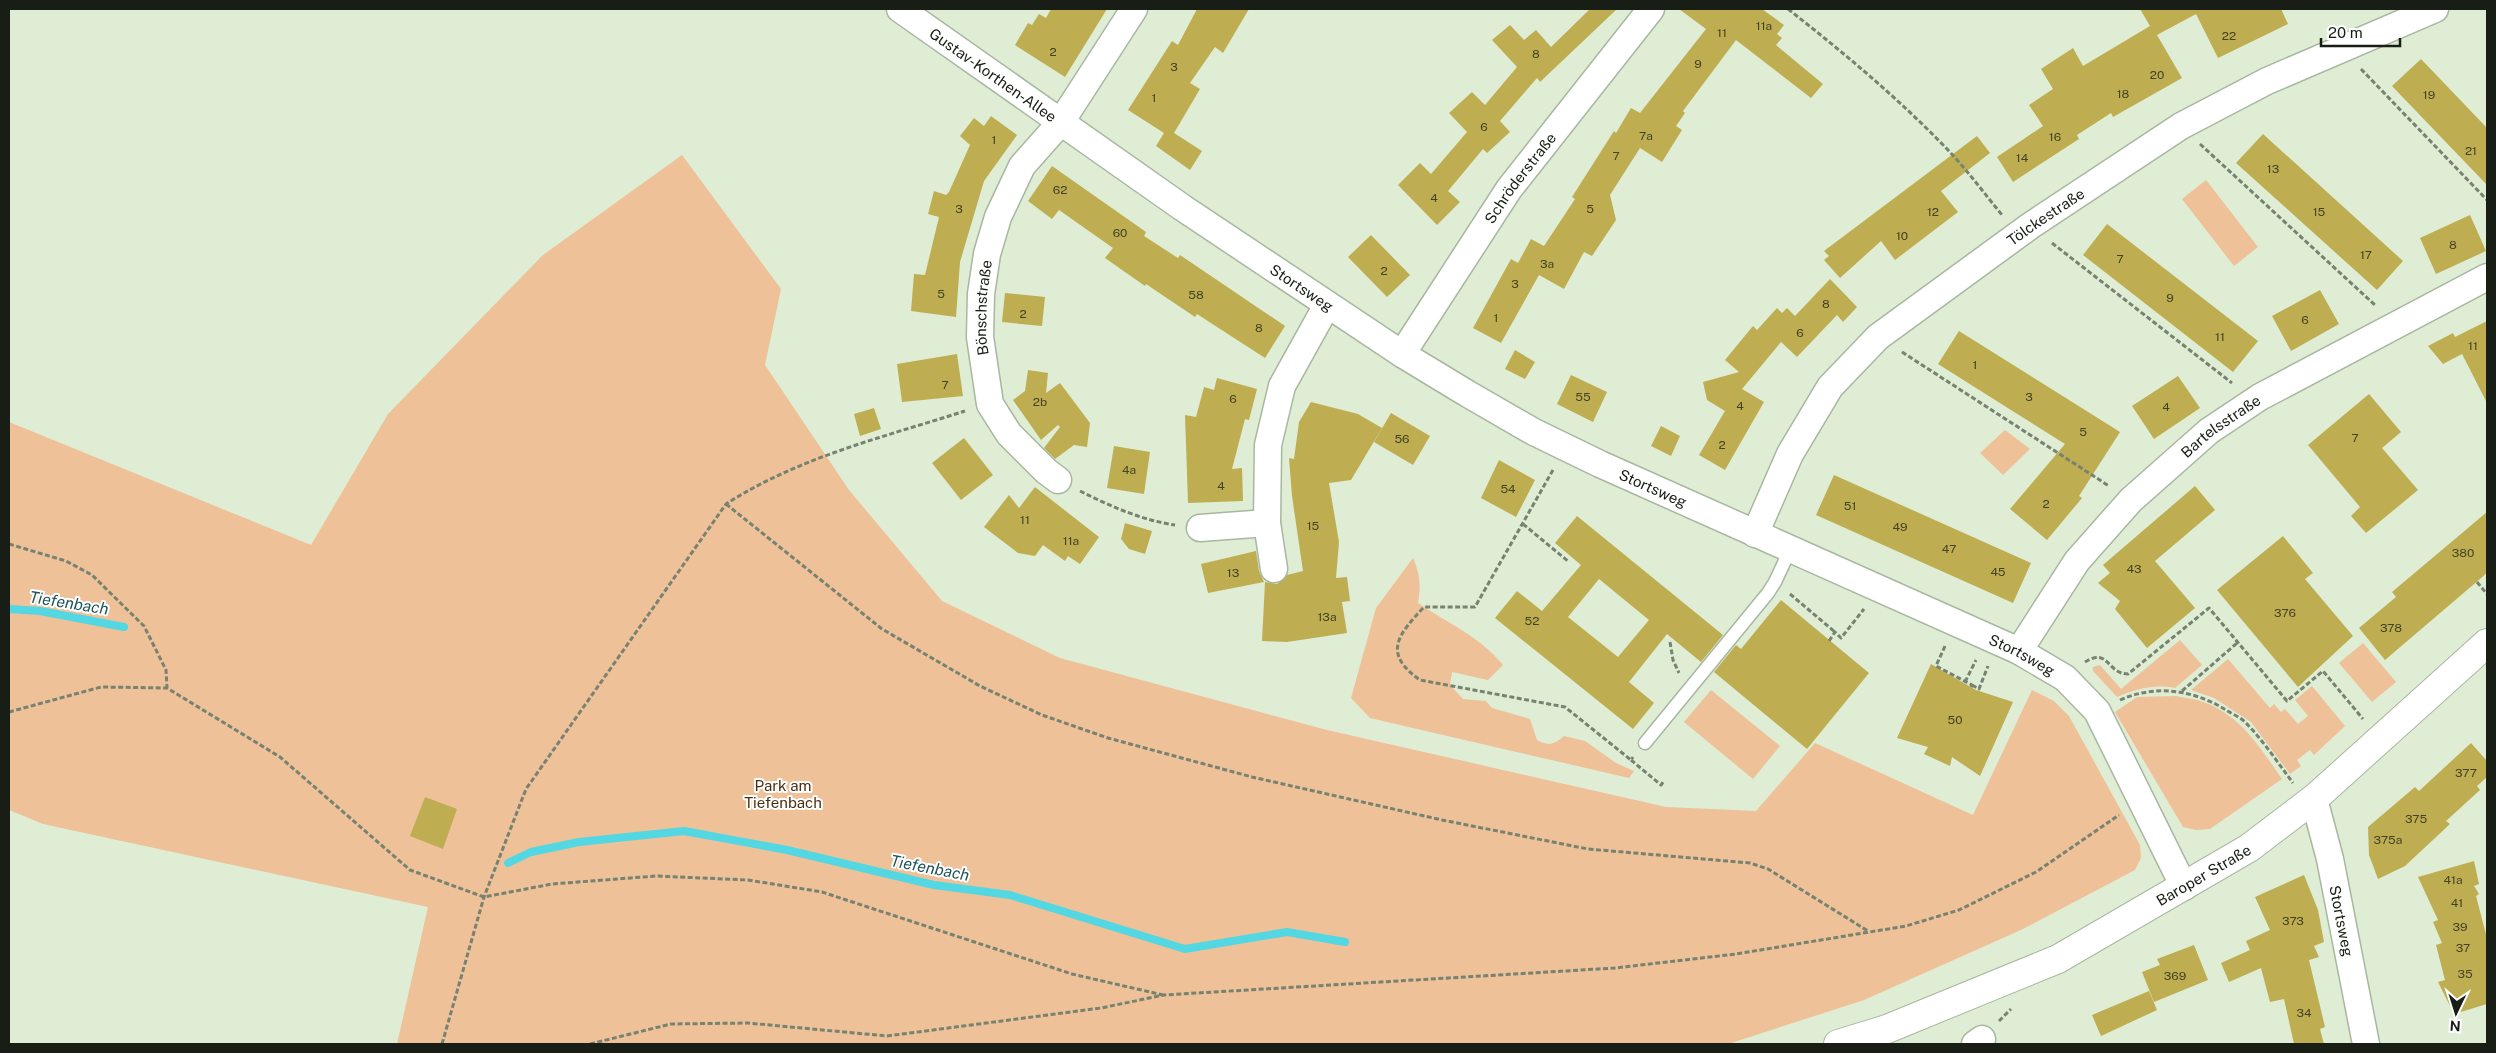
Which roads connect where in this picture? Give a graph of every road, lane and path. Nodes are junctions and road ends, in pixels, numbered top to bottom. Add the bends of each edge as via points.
1 (900, 9) edge
2 (1134, 9) edge
3 (1651, 9) edge
4 (1788, 9) edge
5 (2435, 9) edge
6 (2340, 48) junction
7 (1061, 122) junction
8 (2181, 126) junction
9 (2487, 200) edge
10 (2024, 230) junction
11 (2487, 277) edge
12 (1327, 305) junction
13 (2397, 325) junction
14 (1878, 337) junction
15 (1402, 354) junction
16 (2254, 400) junction
17 (990, 404) junction
18 (1566, 448) junction
19 (1058, 480) joint
20 (2131, 500) junction
21 (726, 504) junction
22 (1267, 523) junction
23 (1524, 524) junction
24 (1200, 528) joint
25 (1755, 534) junction
26 (9, 544) edge
27 (1790, 550) junction
28 (1569, 562) dead end
29 (1274, 569) dead end
30 (1775, 582) junction
31 (2477, 582) dead end
32 (1880, 589) junction
33 (2487, 594) edge
34 (1956, 622) junction
35 (1835, 632) junction
36 (1829, 641) dead end
37 (1670, 642) dead end
38 (2238, 642) junction
39 (2487, 643) edge
40 (2019, 651) junction
41 (1976, 662) dead end
42 (1987, 668) dead end
43 (2065, 678) junction
44 (1965, 682) junction
45 (1692, 686) junction
46 (167, 688) junction
47 (2182, 691) junction
48 (2097, 711) junction
49 (9, 712) edge
50 (2382, 740) junction
51 (1645, 743) joint
52 (1631, 760) junction
53 (1664, 781) dead end
54 (2142, 799) junction
55 (2311, 801) junction
56 (2184, 888) junction
57 (484, 897) junction
58 (1868, 931) junction
59 (1164, 995) junction
60 (1886, 1036) edge
61 (442, 1044) edge
62 (590, 1044) edge
63 (1838, 1044) edge
64 (2366, 1044) edge

1 - 7 street, Gustav-Korthen-Allee
2 - 7 street, Bönschstraße
3 - 15 street, Schröderstraße via 1509,189
4 - 10 path via 1897,98
5 - 6 street, Tölckestraße
6 - 8 street, Tölckestraße via 2267,81
6 - 9 path
7 - 12 street, Stortsweg
7 - 17 street, Bönschstraße via 1022,166 998,217 987,254 981,294 980,337
8 - 10 street, Tölckestraße
8 - 13 path
10 - 14 street, Tölckestraße
10 - 16 path
11 - 13 street, Bartelsstraße
12 - 15 street, Stortsweg
12 - 22 street via 1282,386 1268,445
13 - 16 street, Bartelsstraße
14 - 20 path
14 - 25 street, Tölckestraße via 1830,387 1790,454
15 - 18 street, Stortsweg
16 - 20 street, Bartelsstraße via 2209,431
17 - 19 street, Bönschstraße via 1010,434
17 - 21 path via 818,457 750,488
18 - 23 path
18 - 25 street, Stortsweg
19 - 24 path via 1154,522
20 - 40 street, Bartelsstraße via 2077,561
21 - 57 path via 526,789
21 - 58 path via 882,629 980,686 1042,715 1108,738 1252,778 1442,820 1588,849 1750,863 1768,869
22 - 24 street
22 - 29 street
23 - 28 path
23 - 52 path via 1475,607 1424,607 1406,627 1399,642 1398,658 1405,670 1420,680 1565,707
25 - 27 street, Stortsweg
26 - 46 path via 66,561 92,575 144,626 166,670
27 - 30 lane
27 - 32 street, Stortsweg
30 - 35 path
30 - 45 lane
31 - 33 path
32 - 34 street, Stortsweg
32 - 35 path via 1841,638
34 - 40 street, Stortsweg
34 - 44 path via 1936,666
35 - 36 path
37 - 45 path via 1677,671
38 - 43 path via 2209,608 2128,674 2116,671 2100,657 2091,658
38 - 47 path
38 - 50 path via 2287,701 2322,670
39 - 50 main road, Baroper Straße
40 - 43 street, Stortsweg
41 - 44 path
42 - 44 path via 1979,689
43 - 48 street, Stortsweg
45 - 51 lane
46 - 49 path via 101,687
46 - 57 path via 280,757 410,870
47 - 48 path via 2136,693
47 - 55 path via 2212,701 2244,721
48 - 54 street, Stortsweg
50 - 55 main road, Baroper Straße
51 - 52 path
52 - 53 path via 1661,785
54 - 56 street, Stortsweg
54 - 58 path via 2036,872 1959,910 1906,926
55 - 56 main road, Baroper Straße via 2250,848
55 - 64 street, Stortsweg via 2330,859
56 - 60 main road, Baroper Straße via 2058,960
57 - 59 path via 552,884 656,876 748,880 822,892 1072,974
57 - 61 path
58 - 59 path via 1736,954 1615,968
59 - 62 path via 1101,1008 887,1036 748,1023 671,1024
60 - 63 main road, Baroper Straße

